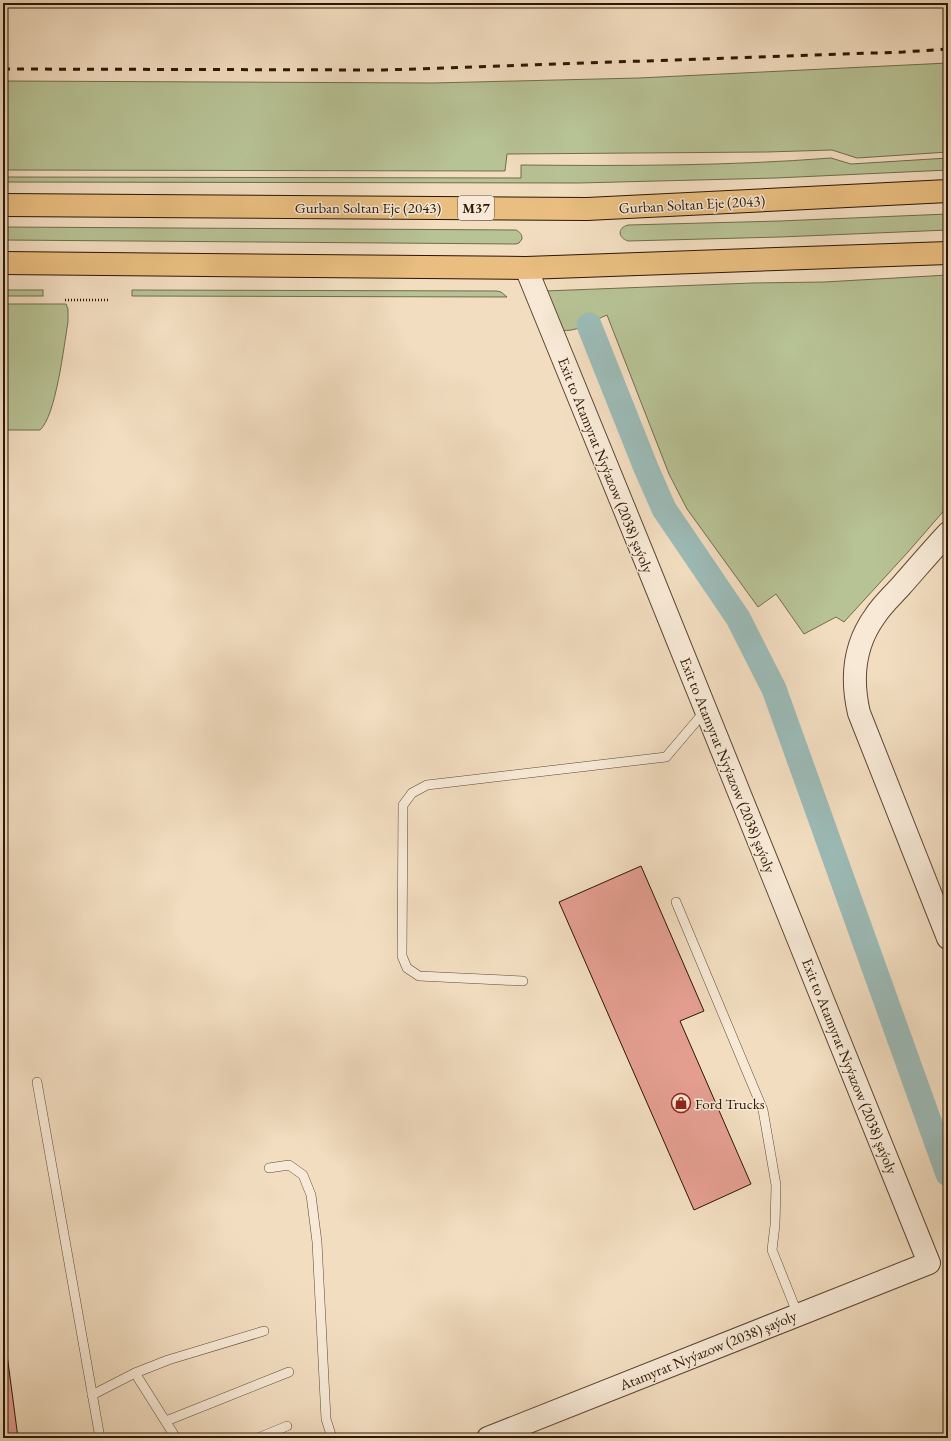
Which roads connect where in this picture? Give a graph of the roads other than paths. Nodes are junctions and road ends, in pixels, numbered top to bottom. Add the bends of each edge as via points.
1 (948, 191) edge
2 (3, 205) edge
3 (948, 253) edge
4 (3, 263) edge
5 (526, 268) junction
6 (948, 533) edge
7 (706, 710) junction
8 (676, 902) dead end
9 (948, 938) edge
10 (523, 981) dead end
11 (37, 1082) dead end
12 (269, 1168) dead end
13 (929, 1263) joint
14 (798, 1315) junction
15 (264, 1331) dead end
16 (289, 1372) dead end
17 (135, 1373) junction
18 (92, 1395) junction
19 (166, 1421) junction
20 (287, 1426) dead end
21 (100, 1438) edge
22 (176, 1438) edge
23 (258, 1438) edge
24 (332, 1438) edge
25 (488, 1438) edge

1 - 2 highway, Gurban Soltan Eje (2043) / M37 via 587,209
3 - 5 highway
4 - 5 highway
5 - 7 street, Exit to Atamyrat Nyýazow (2038) şaýoly
6 - 9 street via 874,616 863,636 854,673 859,713
7 - 10 lane via 666,757 427,785 412,793 403,804 402,956 407,968 419,976
7 - 13 street, Exit to Atamyrat Nyýazow (2038) şaýoly
8 - 14 lane via 763,1110 776,1185 772,1250
11 - 18 lane
12 - 24 lane via 289,1165 303,1175 311,1195 317,1242 326,1419
13 - 14 street, Atamyrat Nyýazow (2038) şaýoly
14 - 25 street, Atamyrat Nyýazow (2038) şaýoly
15 - 17 lane via 168,1360
16 - 19 lane
17 - 18 lane
17 - 19 lane
18 - 21 lane
19 - 22 lane
20 - 23 lane

